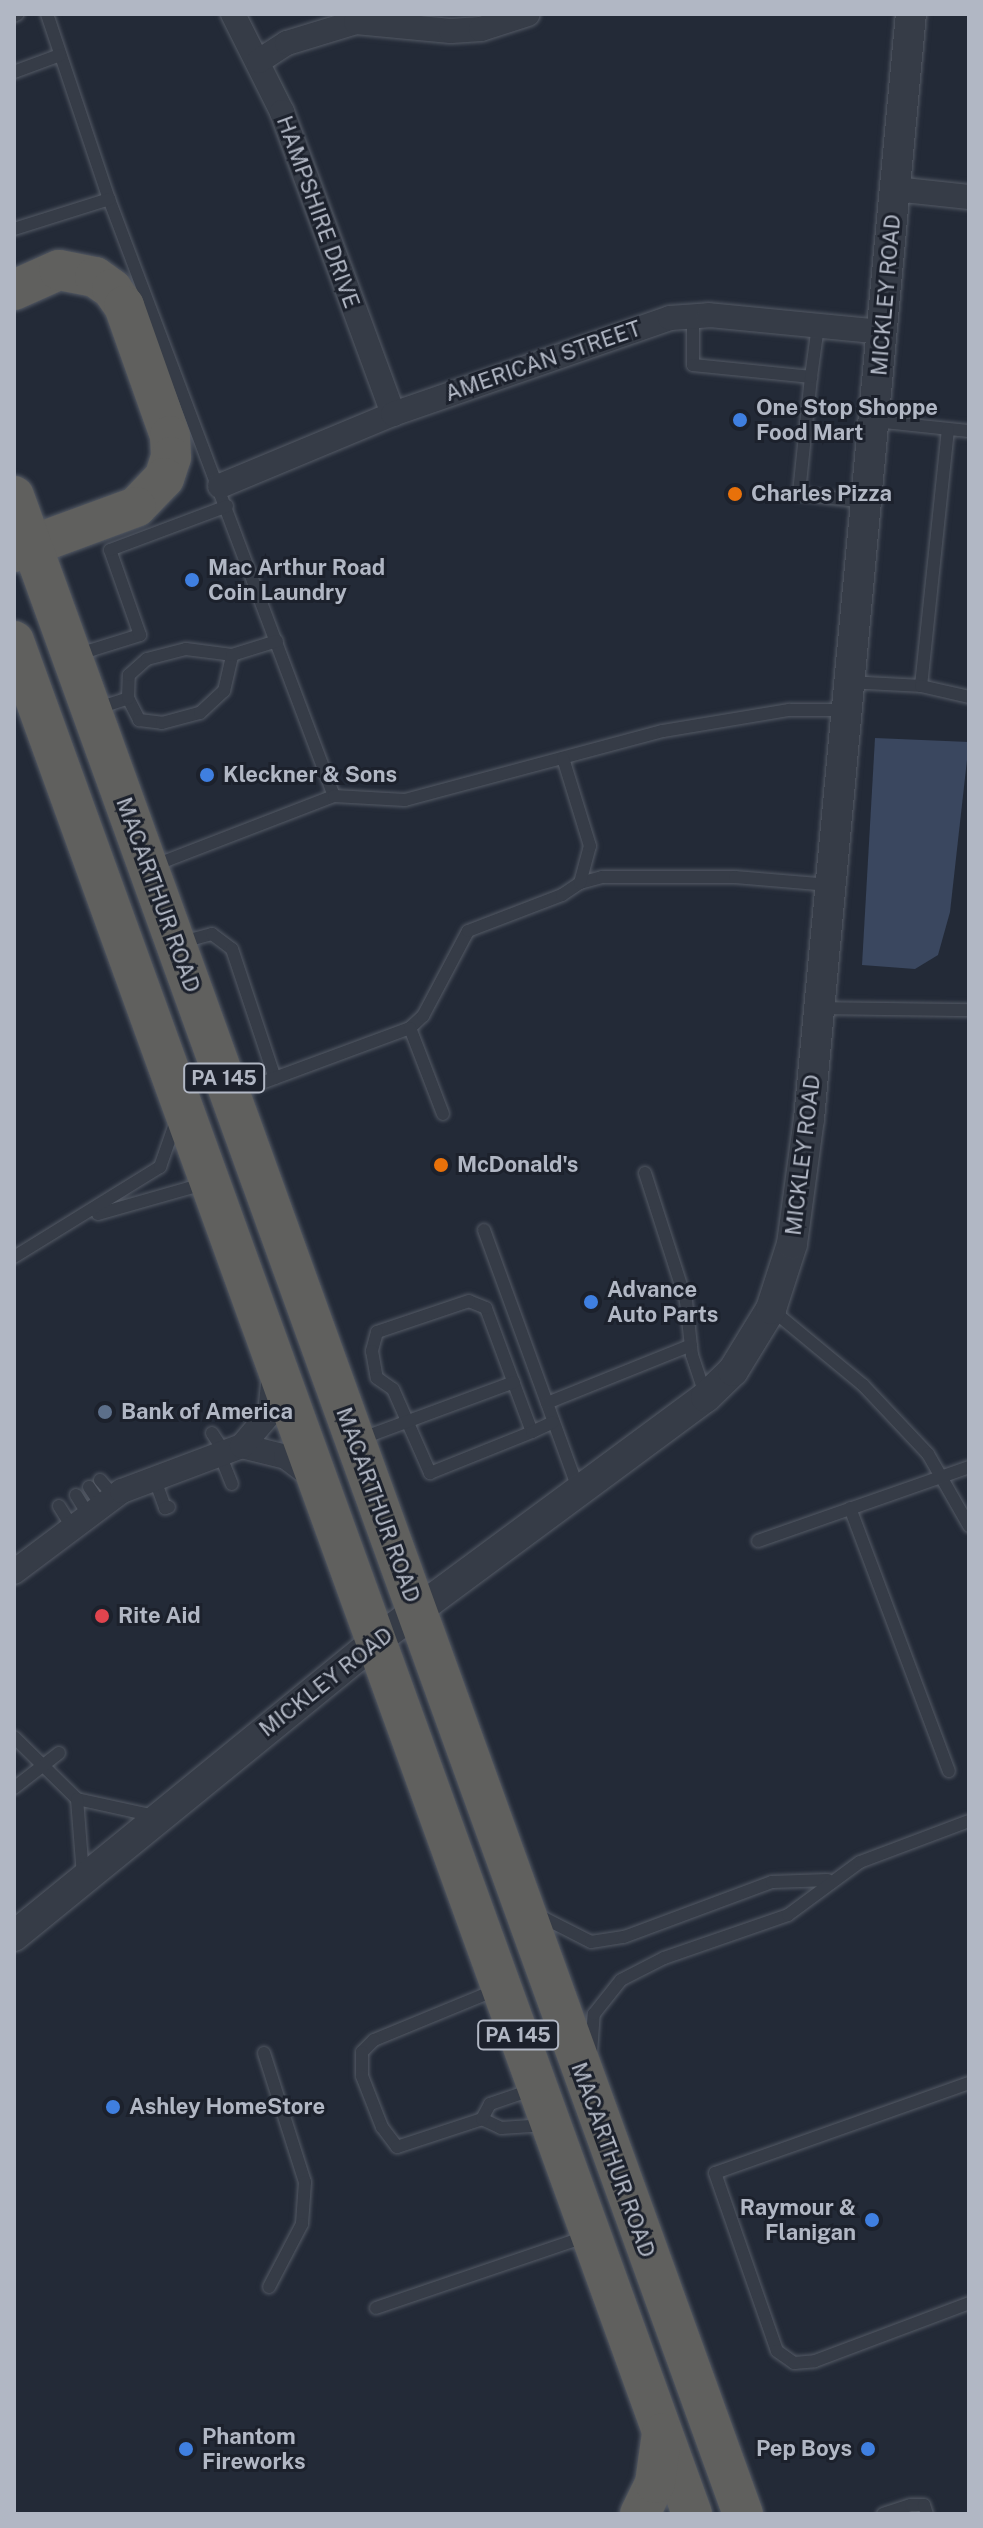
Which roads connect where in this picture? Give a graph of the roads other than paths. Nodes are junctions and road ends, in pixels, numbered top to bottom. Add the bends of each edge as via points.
1 (47, 14) edge
2 (233, 14) edge
3 (528, 14) edge
4 (911, 14) edge
5 (60, 55) junction
6 (259, 61) junction
7 (14, 72) edge
8 (895, 189) junction
9 (969, 197) edge
10 (109, 199) junction
11 (14, 229) edge
12 (14, 290) edge
13 (693, 316) junction
14 (818, 326) junction
15 (882, 332) junction
16 (811, 377) junction
17 (393, 414) junction
18 (874, 421) junction
19 (948, 429) junction
20 (969, 431) edge
21 (14, 496) edge
22 (223, 496) junction
23 (866, 502) junction
24 (23, 549) edge
25 (14, 641) edge
26 (277, 641) junction
27 (232, 655) junction
28 (72, 656) junction
29 (921, 686) junction
30 (14, 695) edge
31 (848, 696) junction
32 (969, 697) edge
33 (110, 704) junction
34 (45, 726) junction
35 (563, 758) junction
36 (334, 796) junction
37 (148, 868) junction
38 (580, 883) junction
39 (830, 885) junction
40 (176, 944) junction
41 (819, 1008) junction
42 (969, 1010) edge
43 (410, 1028) junction
44 (275, 1078) junction
45 (230, 1095) junction
46 (181, 1097) junction
47 (443, 1114) dead end
48 (645, 1173) dead end
49 (211, 1181) junction
50 (83, 1218) junction
51 (484, 1230) dead end
52 (14, 1257) edge
53 (771, 1309) junction
54 (691, 1345) junction
55 (275, 1358) junction
56 (514, 1382) junction
57 (706, 1397) junction
58 (547, 1403) junction
59 (409, 1422) junction
60 (553, 1422) junction
61 (532, 1432) junction
62 (212, 1433) dead end
63 (355, 1441) junction
64 (232, 1451) junction
65 (969, 1467) edge
66 (940, 1476) junction
67 (155, 1480) junction
68 (320, 1483) junction
69 (232, 1484) dead end
70 (580, 1494) junction
71 (92, 1501) junction
72 (59, 1506) dead end
73 (169, 1507) dead end
74 (850, 1508) junction
75 (969, 1526) edge
76 (758, 1541) dead end
77 (14, 1572) edge
78 (417, 1611) junction
79 (376, 1641) junction
80 (14, 1737) edge
81 (59, 1753) dead end
82 (45, 1764) junction
83 (949, 1771) dead end
84 (14, 1788) edge
85 (77, 1799) junction
86 (158, 1817) junction
87 (969, 1821) edge
88 (83, 1876) junction
89 (828, 1880) junction
90 (520, 1902) junction
91 (14, 1936) edge
92 (501, 1987) junction
93 (264, 2053) dead end
94 (969, 2083) edge
95 (537, 2088) junction
96 (589, 2092) junction
97 (482, 2119) junction
98 (550, 2125) junction
99 (591, 2234) junction
100 (269, 2287) dead end
101 (969, 2303) edge
102 (376, 2308) dead end
103 (662, 2429) junction
104 (640, 2514) edge
105 (692, 2514) edge
106 (743, 2514) edge
107 (883, 2514) edge
108 (927, 2514) edge

1 - 5 lane
2 - 6 street, HAMPSHIRE DRIVE
3 - 6 street via 481,29 451,31 356,22 299,38
4 - 8 street, MICKLEY ROAD
5 - 7 lane
5 - 10 lane
6 - 17 street, HAMPSHIRE DRIVE
8 - 9 street
8 - 15 street, MICKLEY ROAD
10 - 11 lane
10 - 22 lane
12 - 24 highway via 59,270 95,277 112,289 124,306 170,436 164,478 136,507
13 - 14 street, AMERICAN STREET
13 - 16 lane via 693,365
13 - 17 street, AMERICAN STREET via 641,325
14 - 15 street, AMERICAN STREET
14 - 16 lane
15 - 18 street, MICKLEY ROAD
16 - 23 lane via 799,494
17 - 22 street, AMERICAN STREET
18 - 19 lane
18 - 23 street, MICKLEY ROAD
19 - 20 lane
19 - 29 lane
21 - 24 highway, MACARTHUR ROAD / PA 145
22 - 26 lane
22 - 28 lane via 110,550 140,635
23 - 31 street, MICKLEY ROAD
24 - 28 highway, MACARTHUR ROAD / PA 145
25 - 34 highway, PA 145
26 - 27 lane
26 - 36 lane
27 - 33 lane via 186,649 147,659
27 - 33 lane via 224,691 200,713 162,723 139,720
28 - 33 highway, MACARTHUR ROAD / PA 145
29 - 31 lane
29 - 32 lane
30 - 34 lane
31 - 35 lane via 663,731
31 - 39 street, MICKLEY ROAD
33 - 37 highway, MACARTHUR ROAD / PA 145
34 - 46 highway, PA 145
35 - 36 lane via 405,800
35 - 38 lane via 590,846
36 - 37 lane
37 - 40 highway, MACARTHUR ROAD / PA 145
38 - 39 lane via 602,877 735,877
38 - 43 lane via 468,931 423,1016
39 - 41 street, MICKLEY ROAD
40 - 44 lane via 212,934 232,949
40 - 45 highway, MACARTHUR ROAD / PA 145
41 - 42 lane
41 - 53 street, MICKLEY ROAD via 792,1244
43 - 44 lane
43 - 47 lane
44 - 45 lane
45 - 63 highway, MACARTHUR ROAD / PA 145
46 - 49 highway, PA 145
46 - 50 lane via 160,1167
48 - 54 lane via 686,1301
49 - 50 lane
49 - 55 highway, PA 145
50 - 52 lane
51 - 58 lane
53 - 57 street, MICKLEY ROAD via 733,1371
53 - 66 lane via 863,1385 928,1454
54 - 57 lane
54 - 58 lane
55 - 64 street via 270,1413
55 - 68 highway, PA 145
56 - 59 lane
56 - 59 lane via 486,1308 469,1301 408,1320 377,1332 372,1351 377,1378 393,1389
56 - 61 lane
57 - 70 street, MICKLEY ROAD
58 - 60 lane
59 - 61 lane via 430,1473
59 - 63 lane
60 - 61 lane
60 - 70 lane
62 - 64 lane via 221,1447
63 - 78 highway, MACARTHUR ROAD / PA 145
64 - 67 street
64 - 68 street via 286,1457
64 - 69 lane
65 - 66 lane
66 - 74 lane
66 - 75 lane
67 - 71 street
67 - 73 lane via 165,1508
68 - 79 highway, PA 145
70 - 78 street, MICKLEY ROAD
71 - 72 lane
71 - 77 street
74 - 76 lane
74 - 83 lane
78 - 79 street, MICKLEY ROAD
78 - 90 highway, MACARTHUR ROAD / PA 145
79 - 86 street, MICKLEY ROAD
79 - 92 highway, PA 145
80 - 82 lane
81 - 82 lane
82 - 84 lane
82 - 85 lane
85 - 86 lane
85 - 88 lane
86 - 88 street, MICKLEY ROAD
87 - 89 lane via 860,1862
88 - 91 street, MICKLEY ROAD
89 - 90 lane via 772,1882 624,1937 591,1942 562,1932
89 - 96 lane via 788,1915 664,1958 621,1980 594,2014
90 - 96 highway, MACARTHUR ROAD / PA 145
92 - 95 highway, PA 145
92 - 97 lane via 374,2040 362,2052 362,2076 382,2127 397,2147
93 - 100 lane via 305,2182 302,2224
94 - 101 lane via 715,2173 777,2351 794,2363 815,2361
95 - 97 lane via 490,2104
95 - 98 highway, PA 145
96 - 106 highway, MACARTHUR ROAD / PA 145
97 - 98 lane via 501,2128
98 - 99 highway, PA 145
99 - 102 lane
99 - 103 highway, PA 145
103 - 104 highway via 655,2483
103 - 105 highway, PA 145
107 - 108 lane via 911,2505 924,2505

